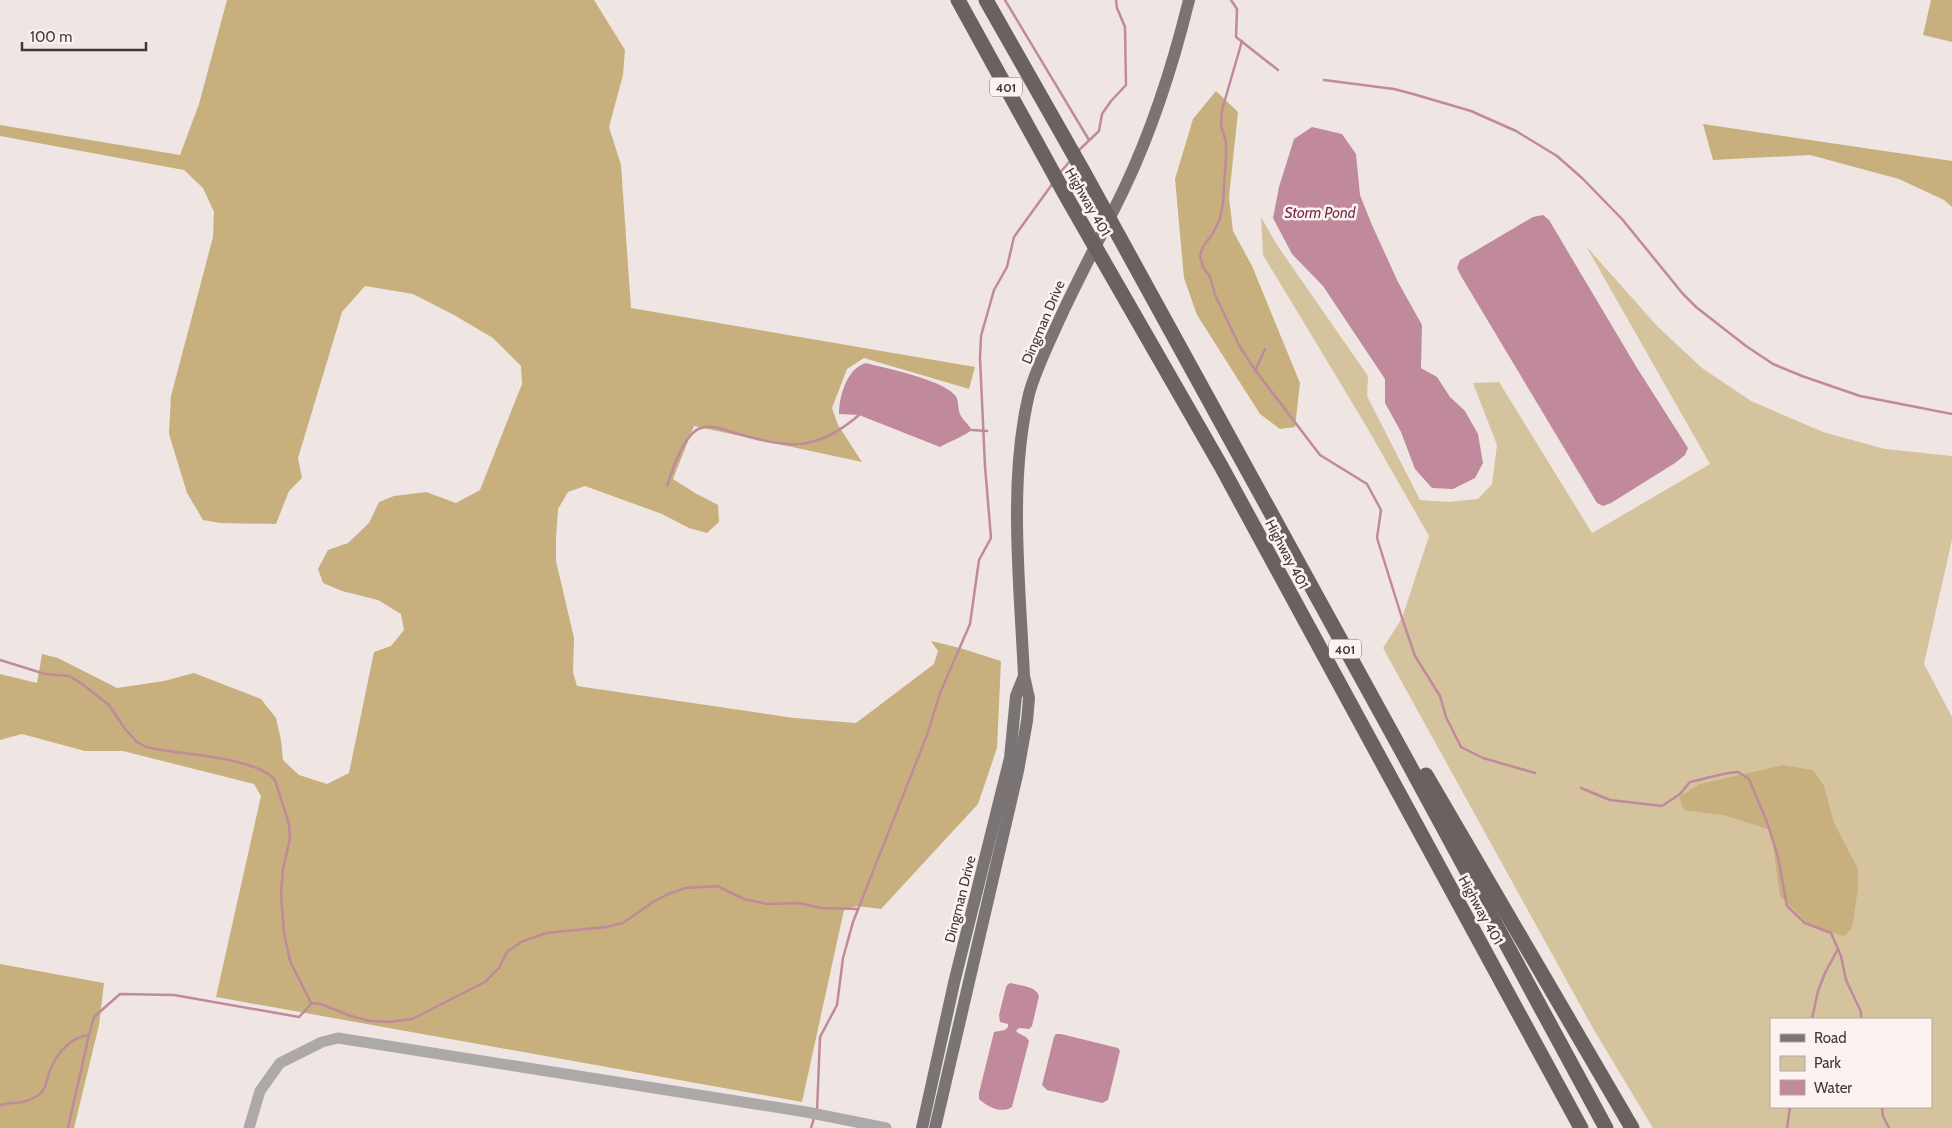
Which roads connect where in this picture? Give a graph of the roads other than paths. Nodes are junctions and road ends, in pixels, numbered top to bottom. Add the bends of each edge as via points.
1 (958, 0) edge
2 (986, 0) edge
3 (1189, 0) edge
4 (1024, 676) junction
5 (1405, 756) junction
6 (249, 1128) edge
7 (886, 1128) edge
8 (922, 1128) edge
9 (935, 1128) edge
10 (1581, 1128) edge
11 (1606, 1128) edge
12 (1632, 1128) edge

1 - 10 highway, Highway 401 / 401 via 1221,466
2 - 5 highway, Highway 401 / 401
3 - 4 main road, Dingman Drive via 1156,116 1124,189 1078,278 1030,393 1020,445 1018,540
4 - 8 main road, Dingman Drive via 1016,696 1010,758
4 - 9 main road, Dingman Drive via 1029,698 1018,772
5 - 11 highway, Highway 401 / 401
5 - 12 highway via 1425,774
6 - 7 street via 260,1091 280,1063 322,1042 338,1038 806,1112

